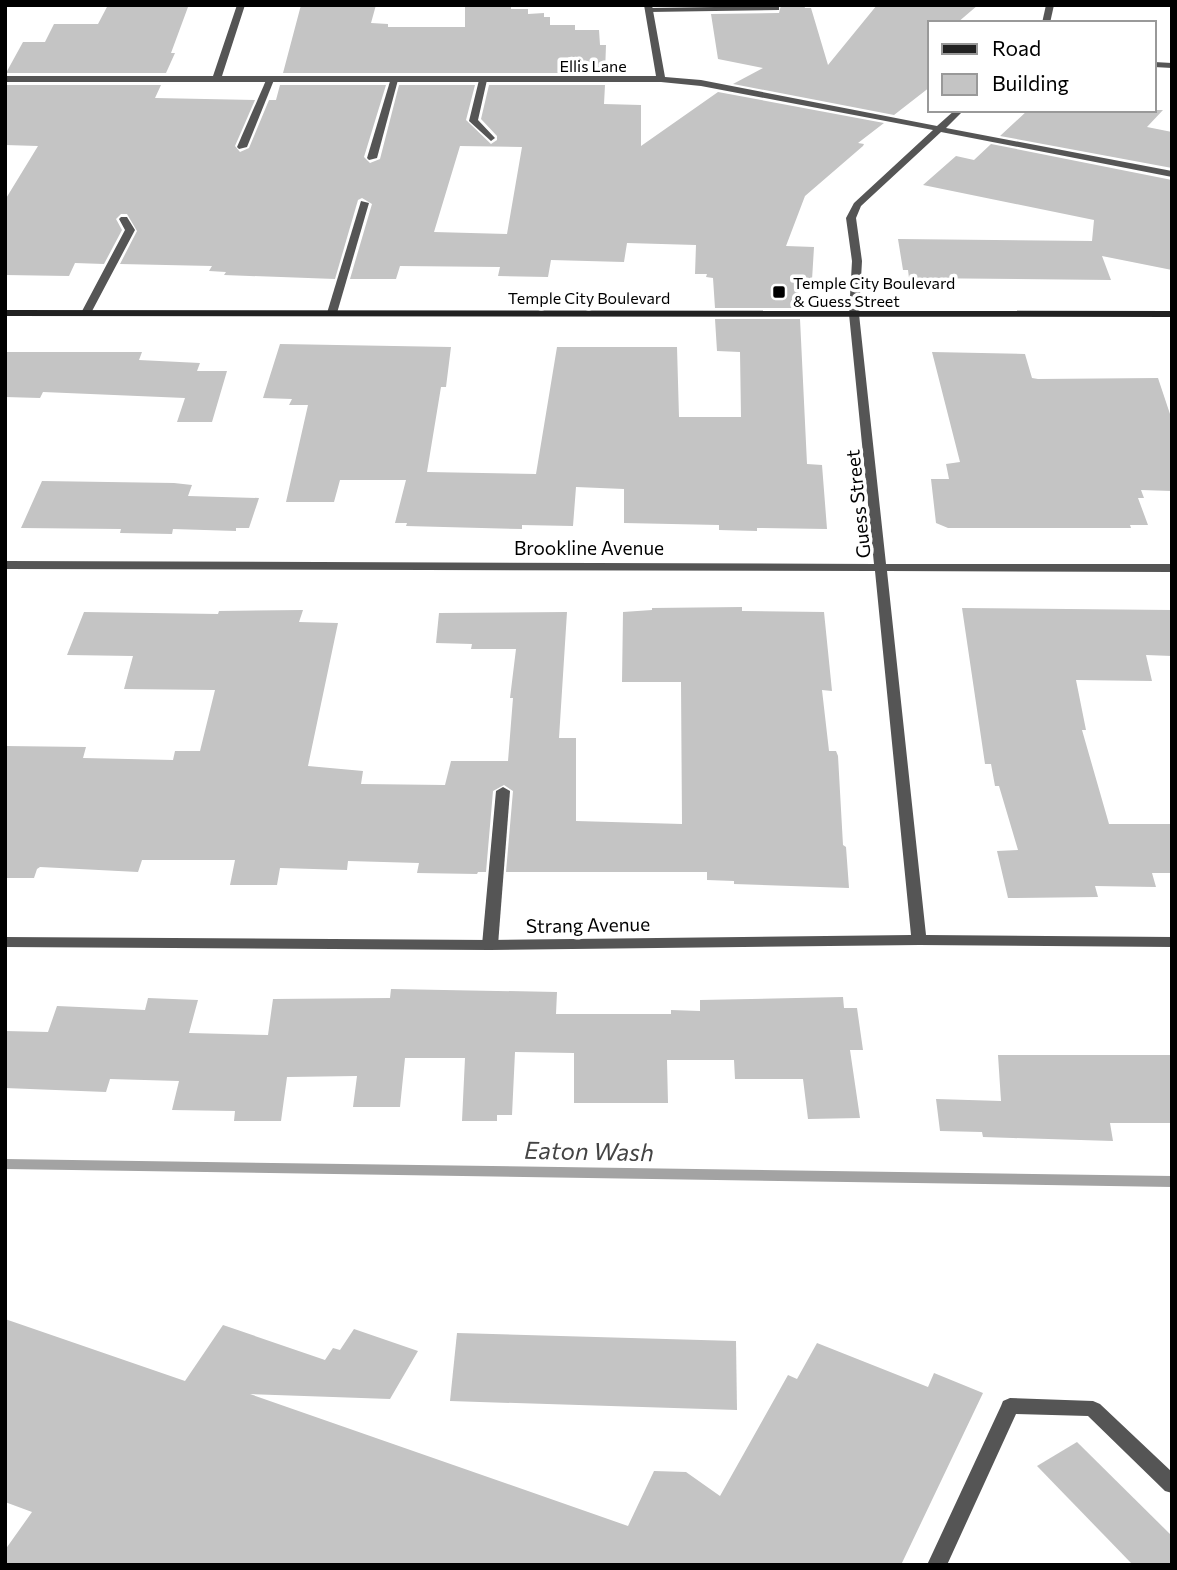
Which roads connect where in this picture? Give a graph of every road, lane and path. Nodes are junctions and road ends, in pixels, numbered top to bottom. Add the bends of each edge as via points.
1 (241, 5) edge
2 (648, 8) edge
3 (776, 8) dead end
4 (217, 78) junction
5 (5, 79) edge
6 (661, 79) junction
7 (270, 80) junction
8 (394, 80) junction
9 (483, 80) junction
10 (958, 112) edge
11 (939, 128) junction
12 (491, 138) dead end
13 (242, 147) dead end
14 (372, 158) dead end
15 (1172, 174) edge
16 (364, 203) dead end
17 (124, 219) dead end
18 (5, 313) edge
19 (86, 313) junction
20 (332, 313) junction
21 (855, 314) junction
22 (1172, 314) edge
23 (5, 565) edge
24 (882, 568) junction
25 (1172, 568) edge
26 (503, 791) dead end
27 (919, 940) junction
28 (5, 942) edge
29 (1172, 942) edge
30 (490, 945) junction
31 (1172, 1485) edge
32 (937, 1565) edge

1 - 4 street
2 - 3 street
2 - 6 street
4 - 5 street, Ellis Lane
4 - 7 street, Ellis Lane
6 - 9 street, Ellis Lane
6 - 11 street, Ellis Lane
7 - 8 street, Ellis Lane
7 - 13 street
8 - 9 street, Ellis Lane
8 - 14 street
9 - 12 street via 473,121
10 - 11 street, Guess Street
11 - 15 street, Ellis Lane
11 - 21 street, Guess Street via 857,205 851,218 857,261
16 - 20 street
17 - 19 street via 130,230
18 - 19 main road, Temple City Boulevard
19 - 20 main road, Temple City Boulevard
20 - 21 main road, Temple City Boulevard
21 - 22 main road, Temple City Boulevard
21 - 24 street, Guess Street
23 - 24 street, Brookline Avenue
24 - 25 street, Brookline Avenue
24 - 27 street, Guess Street
26 - 30 street
27 - 29 street, Strang Avenue
27 - 30 street, Strang Avenue
28 - 30 street, Strang Avenue
31 - 32 street via 1093,1409 1010,1406

